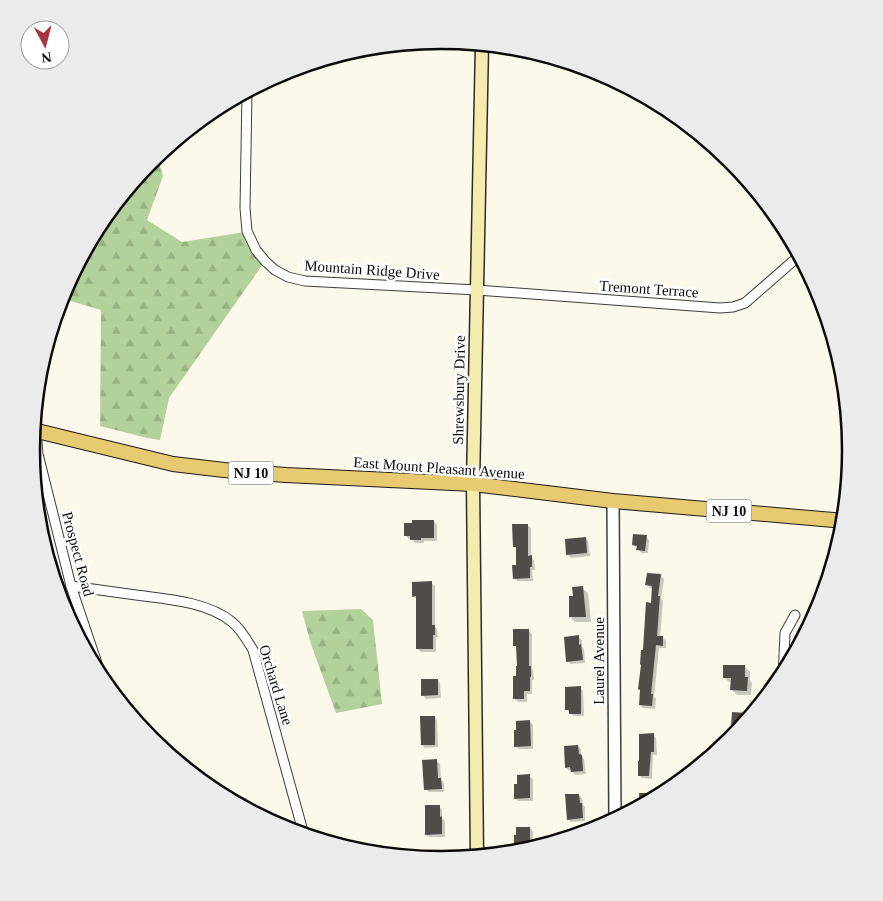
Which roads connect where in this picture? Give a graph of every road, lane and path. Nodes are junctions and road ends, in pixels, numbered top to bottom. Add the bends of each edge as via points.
1 (482, 51) edge
2 (247, 100) edge
3 (794, 259) edge
4 (477, 290) junction
5 (41, 431) edge
6 (41, 464) edge
7 (473, 484) junction
8 (613, 501) junction
9 (837, 520) edge
10 (71, 586) junction
11 (795, 614) dead end
12 (91, 646) edge
13 (784, 660) edge
14 (615, 813) edge
15 (302, 827) edge
16 (477, 850) edge

1 - 4 main road, Shrewsbury Drive
2 - 4 street, Mountain Ridge Drive via 247,231 256,250 275,270 305,281
3 - 4 street, Tremont Terrace via 746,303 733,307
4 - 7 main road, Shrewsbury Drive
5 - 7 main road, East Mount Pleasant Avenue / NJ 10 via 173,464 286,475
6 - 10 street, Prospect Road
7 - 8 main road, East Mount Pleasant Avenue / NJ 10
7 - 16 main road, Shrewsbury Drive
8 - 9 main road, East Mount Pleasant Avenue / NJ 10
8 - 14 street, Laurel Avenue
10 - 12 street, Prospect Road
10 - 15 street, Orchard Lane via 178,601 208,608 233,622 253,650
11 - 13 street via 785,632

